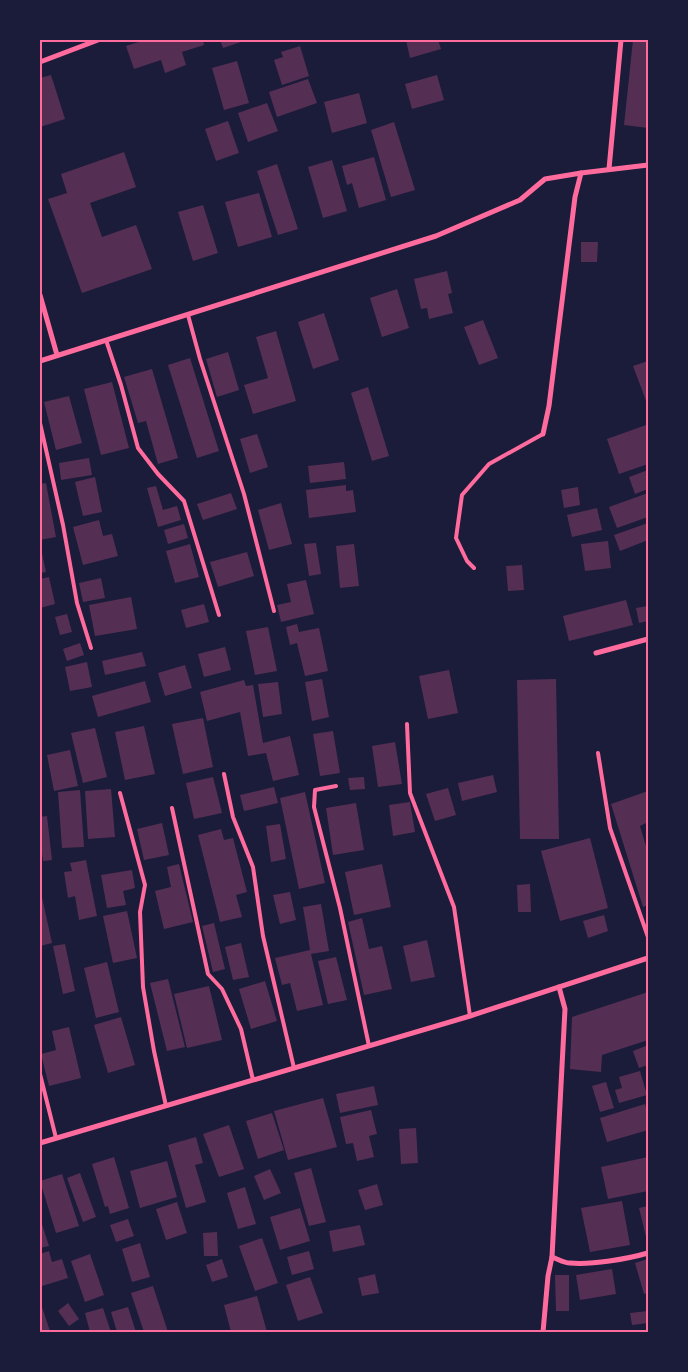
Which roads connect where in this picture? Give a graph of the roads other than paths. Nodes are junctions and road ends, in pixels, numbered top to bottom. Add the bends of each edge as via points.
1 (98, 40) edge
2 (621, 40) edge
3 (40, 62) edge
4 (648, 164) edge
5 (609, 169) junction
6 (581, 173) junction
7 (40, 295) edge
8 (188, 315) junction
9 (106, 340) junction
10 (57, 356) junction
11 (40, 361) edge
12 (40, 423) edge
13 (543, 434) joint
14 (474, 568) dead end
15 (274, 611) dead end
16 (219, 615) dead end
17 (648, 639) edge
18 (91, 648) dead end
19 (596, 653) dead end
20 (406, 724) dead end
21 (598, 753) dead end
22 (224, 774) dead end
23 (336, 786) dead end
24 (120, 793) dead end
25 (172, 808) dead end
26 (648, 937) edge
27 (648, 958) edge
28 (560, 987) junction
29 (470, 1016) junction
30 (369, 1046) junction
31 (294, 1068) junction
32 (40, 1074) edge
33 (253, 1080) junction
34 (166, 1106) junction
35 (56, 1138) junction
36 (40, 1143) edge
37 (648, 1253) edge
38 (552, 1257) junction
39 (543, 1332) edge

1 - 3 street
2 - 5 street
4 - 5 street
5 - 6 street
6 - 8 street via 544,179 520,200 436,236
6 - 13 street
7 - 10 street
8 - 9 street
8 - 15 lane via 244,494
9 - 10 street
9 - 16 lane via 138,448 184,501
10 - 11 street
12 - 18 lane via 64,525 77,603
13 - 14 lane via 489,464 462,495 456,538
17 - 19 street
20 - 29 lane via 410,793 454,907
21 - 26 lane via 610,828
22 - 31 lane via 233,817 253,867 262,936
23 - 30 lane via 315,790 314,807 340,908
24 - 34 lane via 145,885 140,912 143,987
25 - 33 lane via 208,974 222,989 241,1029
27 - 28 street
28 - 29 street
28 - 38 street via 565,1009
29 - 30 street
30 - 31 street
31 - 33 street
32 - 35 lane
33 - 34 street
34 - 35 street
35 - 36 street
37 - 38 street via 586,1263 569,1263
38 - 39 street

